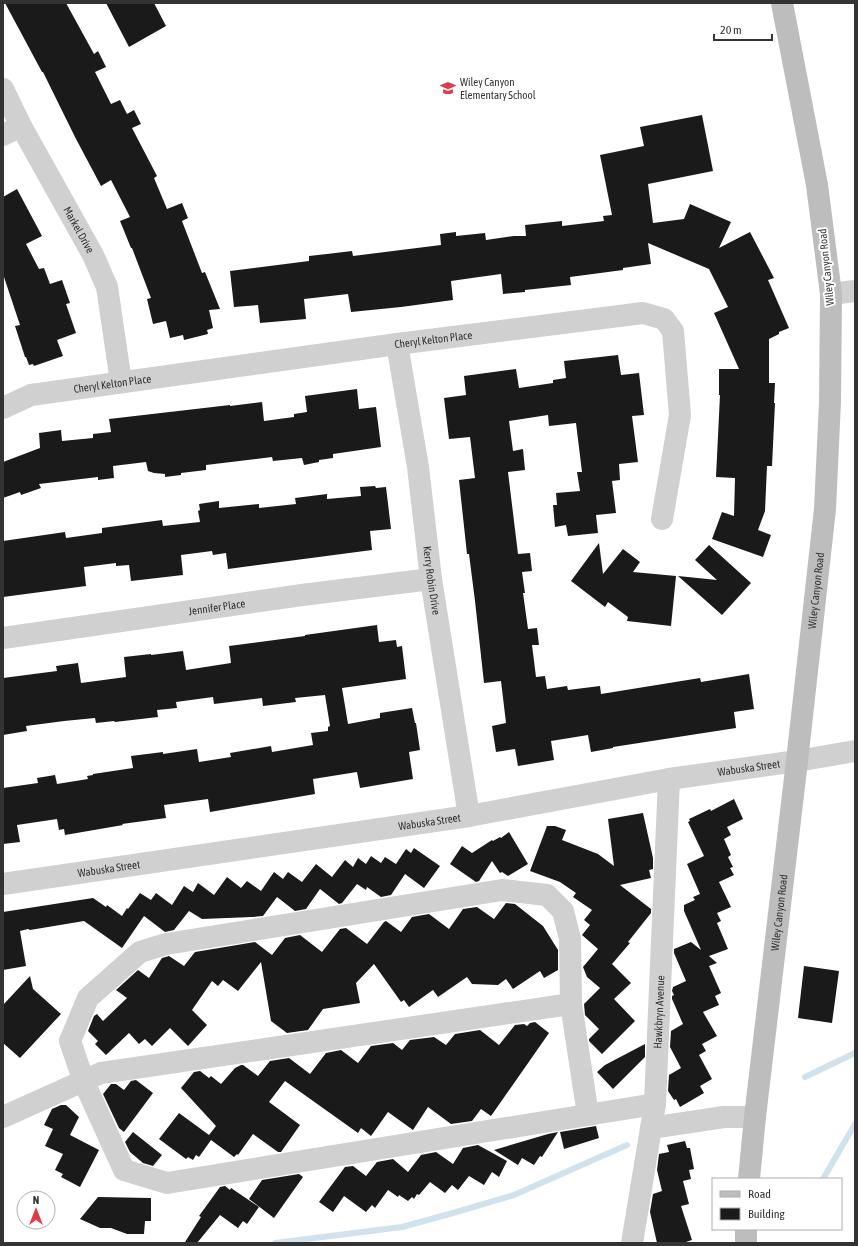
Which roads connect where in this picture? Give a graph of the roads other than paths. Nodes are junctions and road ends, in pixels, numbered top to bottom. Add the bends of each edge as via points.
1 (782, 3) edge
2 (3, 89) edge
3 (12, 131) edge
4 (855, 291) edge
5 (831, 294) junction
6 (397, 344) junction
7 (121, 382) junction
8 (3, 408) edge
9 (662, 519) dead end
10 (431, 579) junction
11 (3, 638) edge
12 (855, 751) edge
13 (797, 761) junction
14 (669, 779) junction
15 (469, 816) junction
16 (3, 884) edge
17 (571, 1004) junction
18 (84, 1082) junction
19 (655, 1104) junction
20 (588, 1115) junction
21 (3, 1117) edge
22 (755, 1118) junction
23 (651, 1128) junction
24 (749, 1178) edge
25 (746, 1230) edge
26 (632, 1243) edge
27 (746, 1243) edge

1 - 5 street, Wiley Canyon Road via 817,185
2 - 3 street, Markel Drive
3 - 7 street, Markel Drive via 93,255 106,287
4 - 5 street
5 - 13 street, Wiley Canyon Road via 830,402 825,509
6 - 7 street, Cheryl Kelton Place
6 - 9 street, Cheryl Kelton Place via 643,313 664,319 673,331 680,415
6 - 10 street, Kerry Robin Drive via 418,467
7 - 8 street, Cheryl Kelton Place via 31,395
10 - 11 street, Jennifer Place
10 - 15 street, Kerry Robin Drive
12 - 13 street, Wabuska Street
13 - 14 street, Wabuska Street
13 - 22 street, Wiley Canyon Road
14 - 15 street, Wabuska Street
14 - 19 street, Hawkbryn Avenue
15 - 16 street, Wabuska Street
17 - 18 street via 101,1073
17 - 18 street via 570,939 563,911 547,895 502,890 166,944 140,952 88,998 70,1041
17 - 20 street
18 - 20 street via 124,1170 167,1183
18 - 21 street
19 - 20 street
19 - 23 street, Hawkbryn Avenue
22 - 23 street via 724,1117
22 - 24 street, Wiley Canyon Road
23 - 26 street, Hawkbryn Avenue
25 - 27 street

